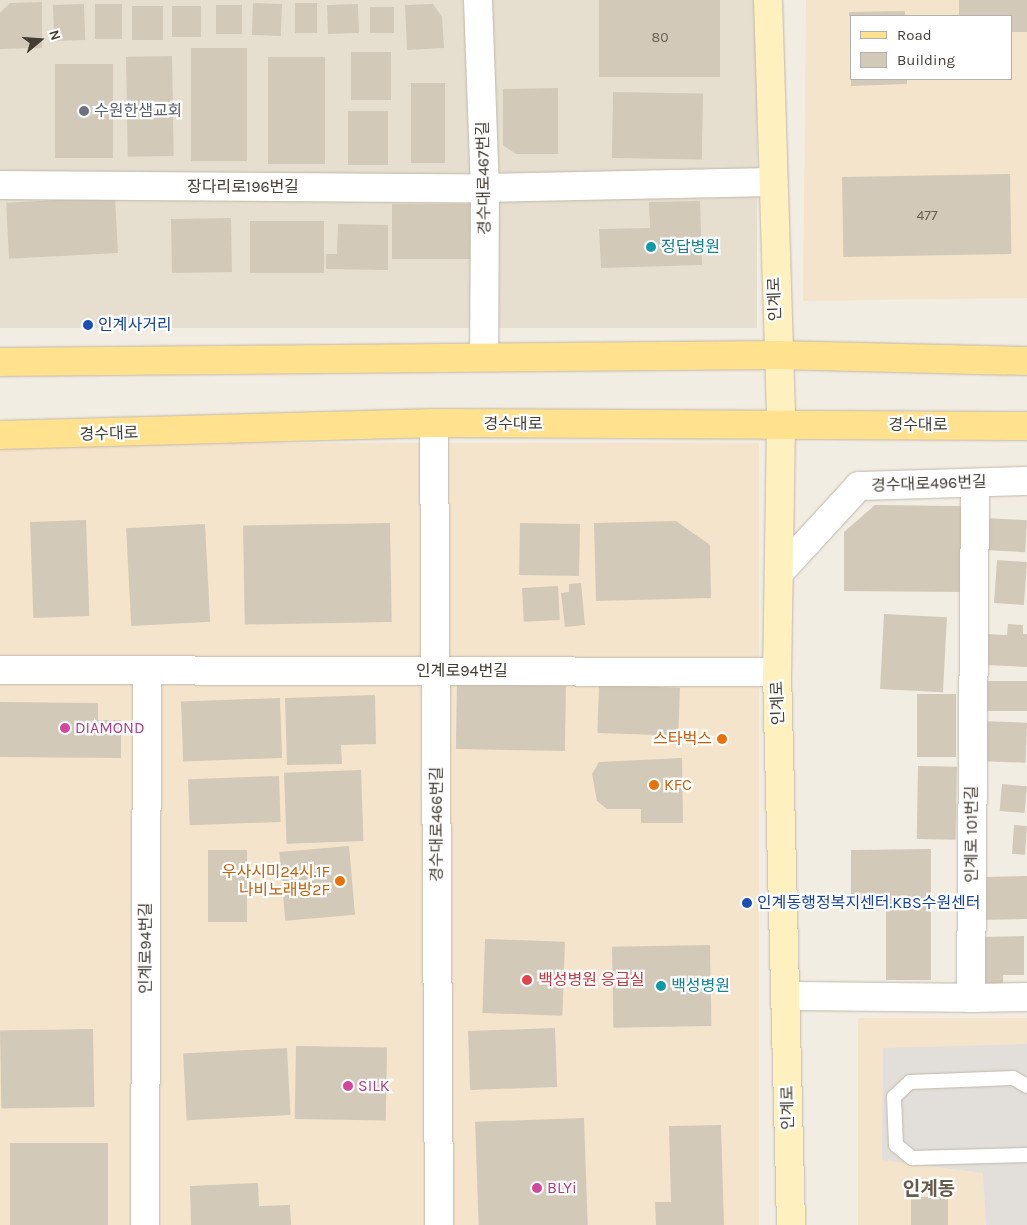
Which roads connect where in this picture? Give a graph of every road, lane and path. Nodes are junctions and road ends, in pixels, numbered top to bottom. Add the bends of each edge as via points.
1 (478, 0) edge
2 (768, 0) edge
3 (772, 182) junction
4 (0, 185) edge
5 (485, 188) junction
6 (777, 354) junction
7 (484, 355) junction
8 (1027, 361) edge
9 (0, 362) edge
10 (434, 423) junction
11 (781, 425) junction
12 (1027, 426) edge
13 (0, 435) edge
14 (1027, 481) edge
15 (975, 483) junction
16 (778, 573) junction
17 (0, 670) edge
18 (148, 671) junction
19 (436, 671) junction
20 (777, 672) junction
21 (786, 996) junction
22 (1027, 997) edge
23 (971, 998) junction
24 (1027, 1086) edge
25 (1027, 1154) edge
26 (145, 1225) edge
27 (439, 1225) edge
28 (791, 1225) edge

1 - 5 street, 경수대로467번길
2 - 3 street, 인계로
3 - 5 street
3 - 6 street, 인계로
4 - 5 street, 장다리로196번길
5 - 7 street, 경수대로467번길
6 - 7 main road
6 - 8 main road
6 - 11 street, 인계로
7 - 9 main road
10 - 11 main road, 경수대로
10 - 13 main road, 경수대로
10 - 19 street, 경수대로466번길
11 - 12 main road, 경수대로
11 - 16 street, 인계로
14 - 15 street, 경수대로496번길
15 - 16 street, 경수대로496번길 via 859,486
15 - 23 street, 인계로 101번길
16 - 20 street, 인계로
17 - 18 street, 인계로94번길
18 - 19 street, 인계로94번길
18 - 26 street, 인계로94번길
19 - 20 street, 인계로94번길
19 - 27 street, 경수대로466번길
20 - 21 street, 인계로
21 - 23 street
21 - 28 street, 인계로
22 - 23 street
24 - 25 lane via 1013,1078 910,1082 894,1097 896,1145 912,1158

